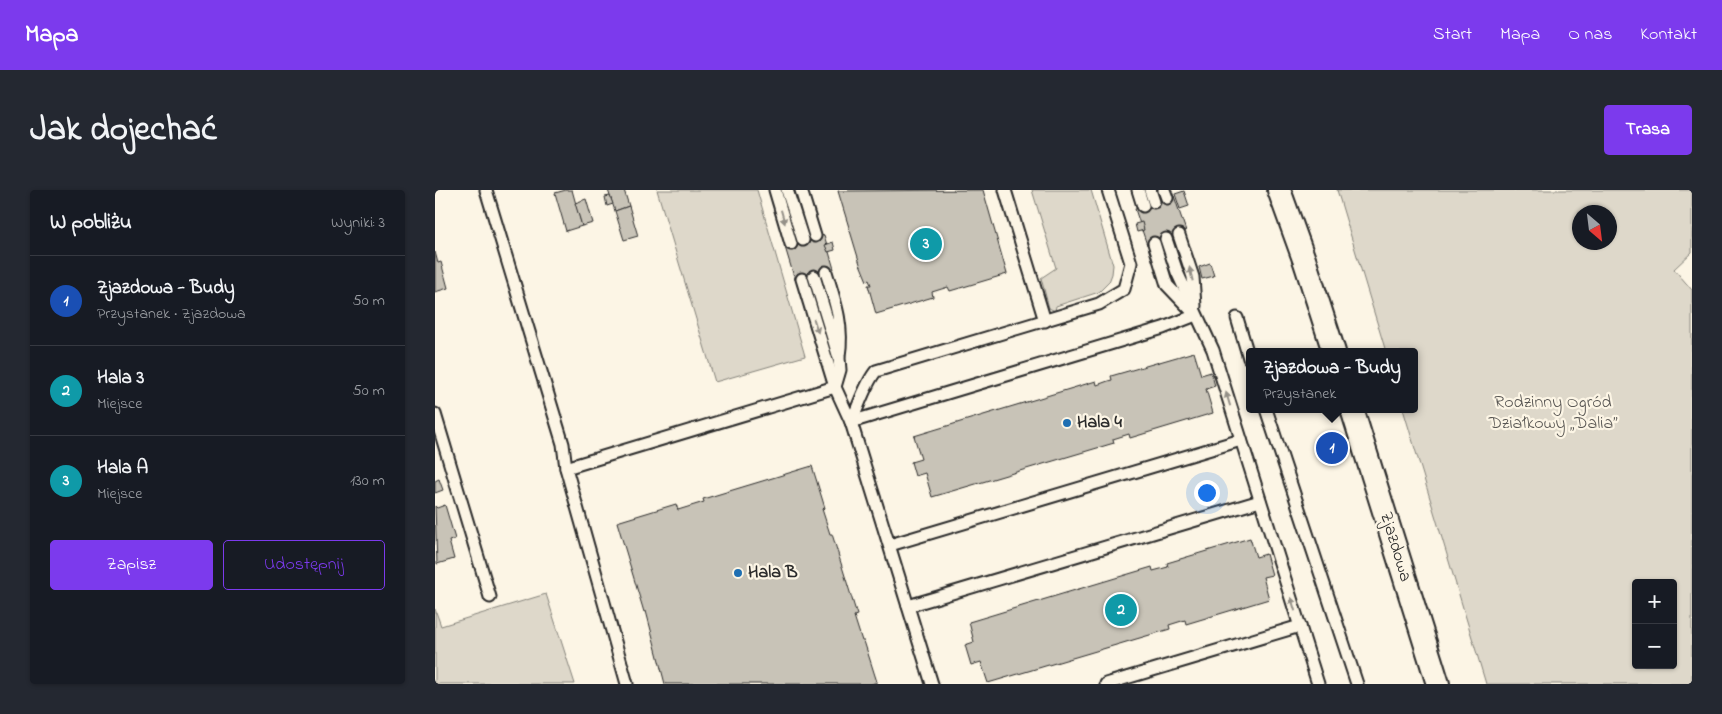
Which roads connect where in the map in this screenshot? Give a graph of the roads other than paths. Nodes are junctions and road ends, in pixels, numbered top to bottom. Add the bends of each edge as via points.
1 (486, 190) edge
2 (775, 190) edge
3 (787, 190) edge
4 (801, 190) edge
5 (1005, 190) edge
6 (1108, 190) edge
7 (1138, 190) edge
8 (1150, 190) edge
9 (1279, 190) edge
10 (1154, 202) dead end
11 (1143, 206) dead end
12 (1179, 235) dead end
13 (815, 236) dead end
14 (1166, 239) dead end
15 (803, 240) dead end
16 (1154, 243) dead end
17 (791, 244) dead end
18 (826, 272) dead end
19 (814, 276) dead end
20 (802, 279) dead end
21 (1196, 315) junction
22 (1237, 318) dead end
23 (1045, 321) junction
24 (1246, 348) edge
25 (1333, 348) edge
26 (839, 358) junction
27 (835, 387) junction
28 (1266, 413) edge
29 (1353, 413) edge
30 (435, 414) edge
31 (851, 422) junction
32 (1241, 440) junction
33 (566, 468) junction
34 (1260, 501) junction
35 (890, 545) junction
36 (490, 597) dead end
37 (908, 606) junction
38 (1300, 626) junction
39 (627, 684) edge
40 (932, 684) edge
41 (1106, 684) edge
42 (1318, 684) edge
43 (1357, 684) edge
44 (1438, 684) edge

1 - 33 lane via 563,444
2 -> 17 lane
3 - 15 lane
4 - 13 lane
5 - 23 lane
6 - 23 lane via 1131,263 1124,289 1099,304
7 - 11 lane
8 - 10 lane
9 - 25 street
21 -> 12 lane via 1193,277
14 - 21 lane
16 - 21 lane via 1167,285
18 - 26 lane via 839,316 842,338
19 - 26 lane
20 -> 27 lane
21 - 31 lane via 1163,328
32 -> 21 lane via 1213,350
22 - 24 lane
23 - 31 lane via 876,371
26 - 27 lane via 840,370
27 - 31 lane
27 - 33 lane
28 - 43 lane
29 - 44 street, Zjazdowa
30 - 36 lane
31 - 35 lane
32 - 34 lane
32 - 35 lane
33 - 39 lane
34 - 37 lane
38 -> 34 lane
35 - 37 lane
37 - 40 lane
38 - 41 lane
38 - 42 lane

